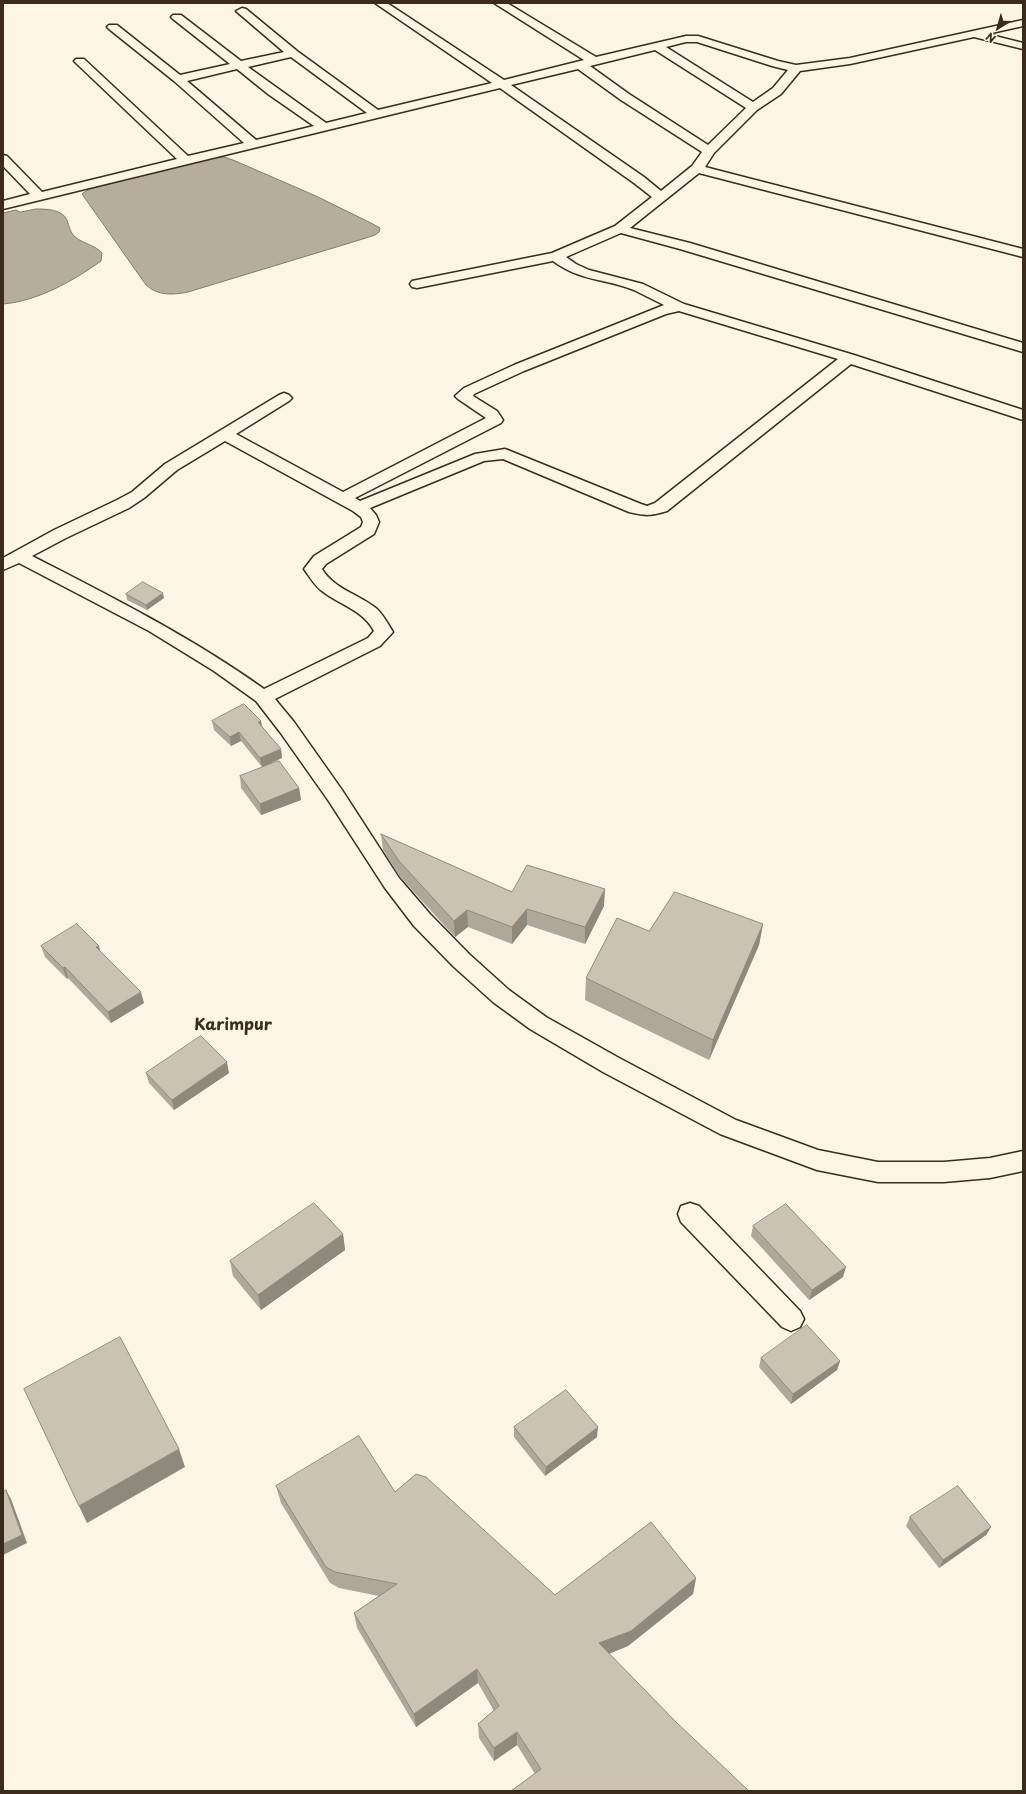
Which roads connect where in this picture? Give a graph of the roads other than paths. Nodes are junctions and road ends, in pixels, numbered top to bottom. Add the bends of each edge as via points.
1 (380, 3) edge
2 (499, 3) edge
3 (242, 11) dead end
4 (177, 17) dead end
5 (1023, 23) edge
6 (114, 27) dead end
7 (973, 34) junction
8 (1023, 46) edge
9 (658, 47) junction
10 (293, 53) junction
11 (80, 61) dead end
12 (595, 62) junction
13 (241, 65) junction
14 (581, 65) junction
15 (796, 68) junction
16 (178, 80) junction
17 (502, 84) junction
18 (753, 107) junction
19 (376, 114) junction
20 (324, 127) junction
21 (253, 144) junction
22 (709, 151) junction
23 (3, 159) edge
24 (185, 160) junction
25 (697, 169) junction
26 (39, 196) junction
27 (660, 197) junction
28 (3, 205) edge
29 (620, 229) junction
30 (1023, 253) edge
31 (556, 256) junction
32 (417, 284) dead end
33 (679, 307) junction
34 (1023, 348) edge
35 (849, 358) junction
36 (284, 398) dead end
37 (1023, 415) edge
38 (224, 434) junction
39 (343, 498) junction
40 (359, 507) junction
41 (10, 560) edge
42 (263, 697) junction
43 (1023, 1161) edge
44 (690, 1214) dead end
45 (791, 1319) dead end

1 - 17 street
2 - 12 street
3 - 10 street
4 - 13 street
5 - 7 street
6 - 16 street
7 - 8 street
7 - 15 street via 850,61
9 - 12 street
9 - 15 street via 686,39 698,39
9 - 18 street
10 - 13 street
10 - 19 street
11 - 24 street
12 - 14 street
13 - 16 street
13 - 20 street via 272,91
14 - 17 street
14 - 22 street via 625,97
15 - 18 street via 777,91
16 - 21 street
17 - 19 street
17 - 27 street
18 - 22 street
19 - 20 street
20 - 21 street
21 - 24 street
22 - 25 street
23 - 26 street
24 - 26 street
25 - 27 street
25 - 30 street
26 - 28 street
27 - 29 street
29 - 31 street
29 - 34 street
31 - 32 street
31 - 33 street via 584,273 638,287
33 - 35 street
33 - 39 street via 662,310 621,326 469,391 463,396 492,414 495,420
35 - 37 street
35 - 40 street via 661,507 647,511 635,508 505,454 481,457
36 - 38 street
38 - 39 street
38 - 41 street via 171,467 138,495 123,504
39 - 40 street
40 - 42 street via 368,515 371,522 368,530 320,560 313,569 325,586 369,611 380,622 384,632 374,642
41 - 42 street via 75,585 155,627 221,667
42 - 43 street via 335,795 392,883 422,920 460,960 501,996 538,1023 728,1127 816,1160 878,1172 944,1172 990,1168
44 - 45 street

